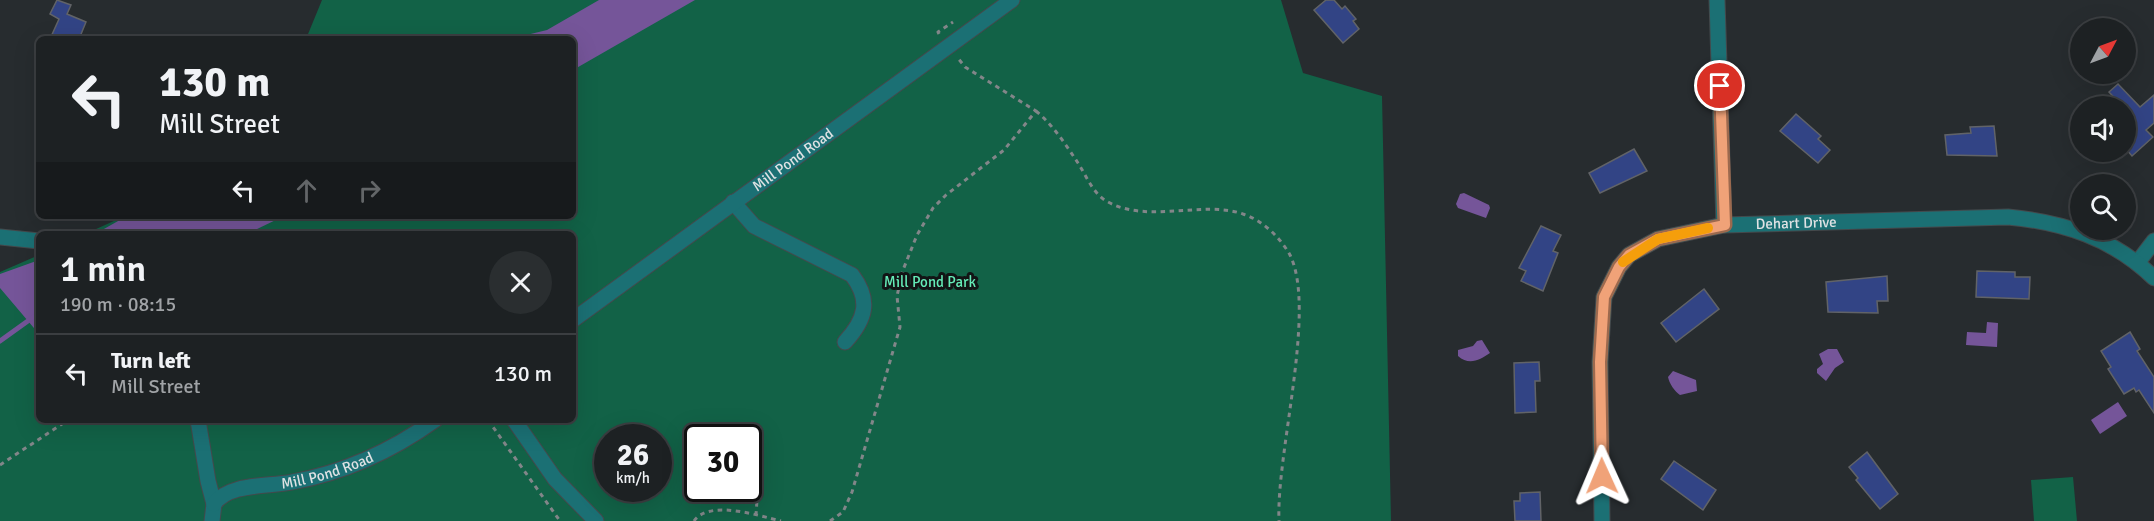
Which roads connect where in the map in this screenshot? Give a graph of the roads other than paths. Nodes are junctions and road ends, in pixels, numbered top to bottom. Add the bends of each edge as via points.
1 (1012, 0) edge
2 (1717, 0) edge
3 (734, 202) junction
4 (1725, 225) junction
5 (0, 237) edge
6 (36, 241) edge
7 (2154, 241) edge
8 (2138, 262) junction
9 (2154, 278) edge
10 (576, 318) edge
11 (845, 342) dead end
12 (198, 423) edge
13 (430, 423) edge
14 (516, 423) edge
15 (214, 504) junction
16 (212, 521) edge
17 (596, 521) edge
18 (1602, 521) edge

1 - 3 street, Mill Pond Road
2 - 4 street
3 - 10 street, Mill Pond Road
3 - 11 street via 754,226 852,275 862,288 864,315
4 - 8 street, Dehart Drive via 2008,217 2047,220 2070,226
4 - 18 street, Dehart Drive via 1658,239 1629,255 1604,297 1600,362
5 - 6 street
7 - 8 street
8 - 9 street, Dehart Drive
12 - 15 street
13 - 15 street, Mill Pond Road via 398,444 345,467 299,481 226,492
14 - 17 street via 555,479
15 - 16 street

